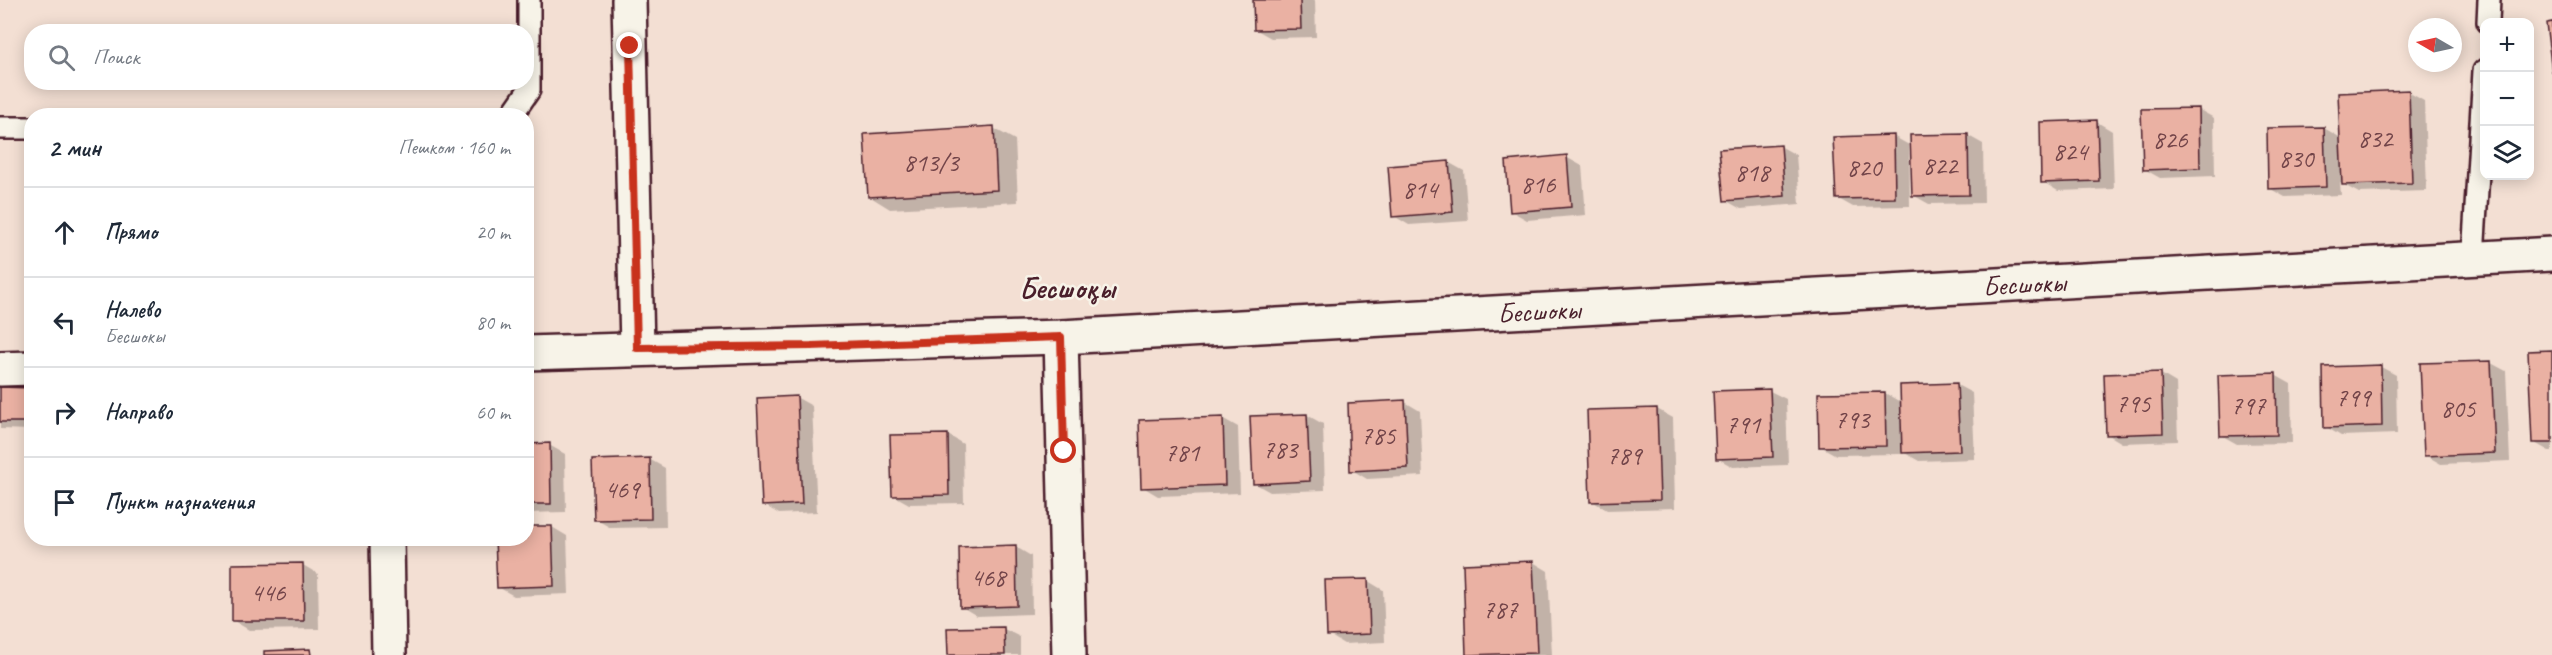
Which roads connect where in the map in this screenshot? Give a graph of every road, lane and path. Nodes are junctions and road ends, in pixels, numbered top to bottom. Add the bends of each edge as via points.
1 (529, 0) edge
2 (629, 0) edge
3 (2489, 0) edge
4 (2487, 18) edge
5 (529, 24) edge
6 (2484, 72) edge
7 (529, 90) edge
8 (517, 108) edge
9 (0, 128) edge
10 (24, 128) edge
11 (2552, 254) edge
12 (2473, 258) junction
13 (1061, 337) junction
14 (637, 348) junction
15 (534, 352) edge
16 (24, 368) edge
17 (0, 369) edge
18 (387, 546) edge
19 (389, 655) edge
20 (1068, 655) edge

1 - 5 lane
2 - 14 street
3 - 4 lane
6 - 12 lane
7 - 8 lane
9 - 10 lane
11 - 12 street, Бесшокы
12 - 13 street, Бесшокы
13 - 14 street, Бесшокы
13 - 20 street
14 - 15 street, Бесшокы
16 - 17 street
18 - 19 street

